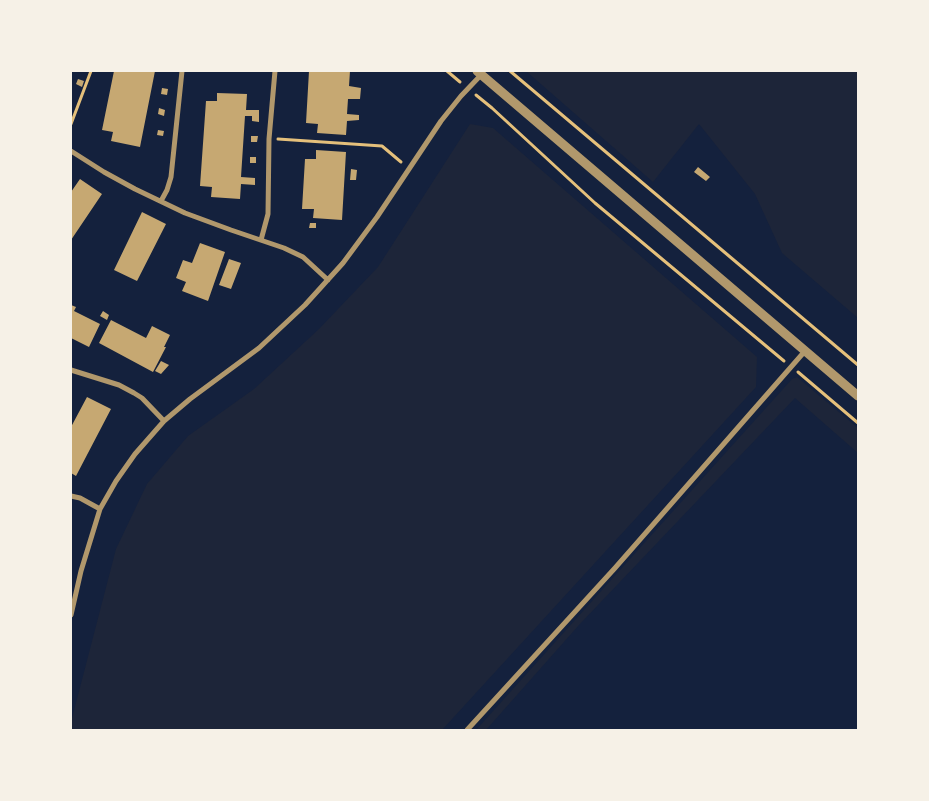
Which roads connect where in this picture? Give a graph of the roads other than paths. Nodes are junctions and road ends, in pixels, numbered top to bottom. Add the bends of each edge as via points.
1 (182, 71) edge
2 (275, 71) edge
3 (479, 73) edge
4 (71, 151) edge
5 (161, 201) junction
6 (261, 240) junction
7 (328, 280) junction
8 (805, 351) junction
9 (71, 370) edge
10 (858, 396) edge
11 (164, 421) junction
12 (71, 496) edge
13 (100, 509) junction
14 (71, 615) edge
15 (468, 730) edge

1 - 5 street via 172,177
2 - 6 street via 269,139 268,214
3 - 7 street
3 - 8 street
4 - 5 street
5 - 6 street
6 - 7 street via 304,257
7 - 11 street via 259,348
8 - 10 street
8 - 15 street
9 - 11 street via 134,393
11 - 13 street via 135,454
12 - 13 street
13 - 14 street

